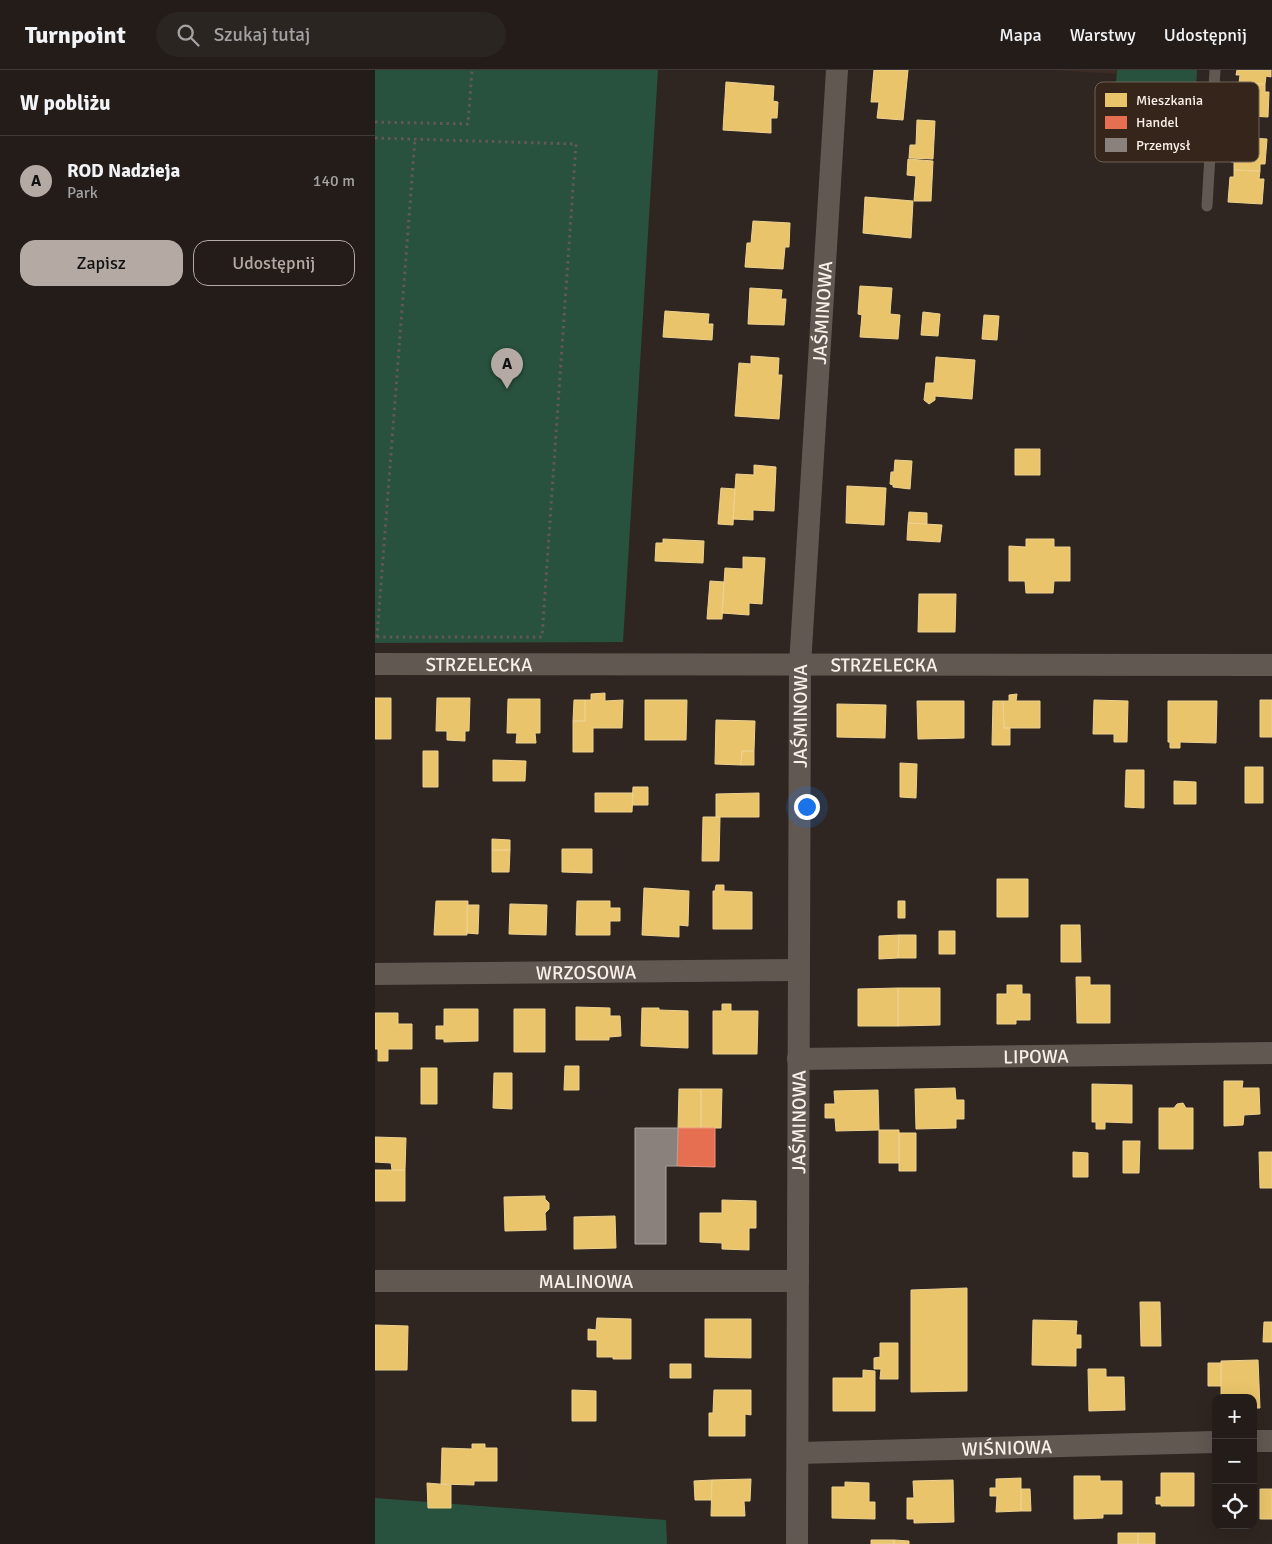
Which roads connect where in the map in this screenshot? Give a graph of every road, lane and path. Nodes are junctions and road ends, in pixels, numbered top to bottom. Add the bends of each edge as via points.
1 (472, 70) edge
2 (837, 70) edge
3 (375, 122) edge
4 (375, 138) edge
5 (415, 140) junction
6 (1210, 162) edge
7 (1207, 206) dead end
8 (376, 637) edge
9 (375, 664) edge
10 (800, 665) junction
11 (1272, 665) edge
12 (798, 970) junction
13 (375, 974) edge
14 (1272, 1053) edge
15 (798, 1059) junction
16 (797, 1281) junction
17 (375, 1282) edge
18 (1257, 1441) edge
19 (1272, 1441) edge
20 (1212, 1442) edge
21 (798, 1453) junction
22 (797, 1544) edge

1 - 3 path via 468,124
2 - 10 street, JAŚMINOWA
4 - 5 path
5 - 8 path
5 - 8 path via 576,144 542,637
6 - 7 lane
9 - 10 street, STRZELECKA
10 - 11 street, STRZELECKA
10 - 12 street, JAŚMINOWA
12 - 13 street, WRZOSOWA
12 - 15 street, JAŚMINOWA
14 - 15 street, LIPOWA
15 - 16 street, JAŚMINOWA
16 - 17 street, MALINOWA
16 - 21 street, JAŚMINOWA
18 - 19 street
20 - 21 street, WIŚNIOWA
21 - 22 street, JAŚMINOWA

